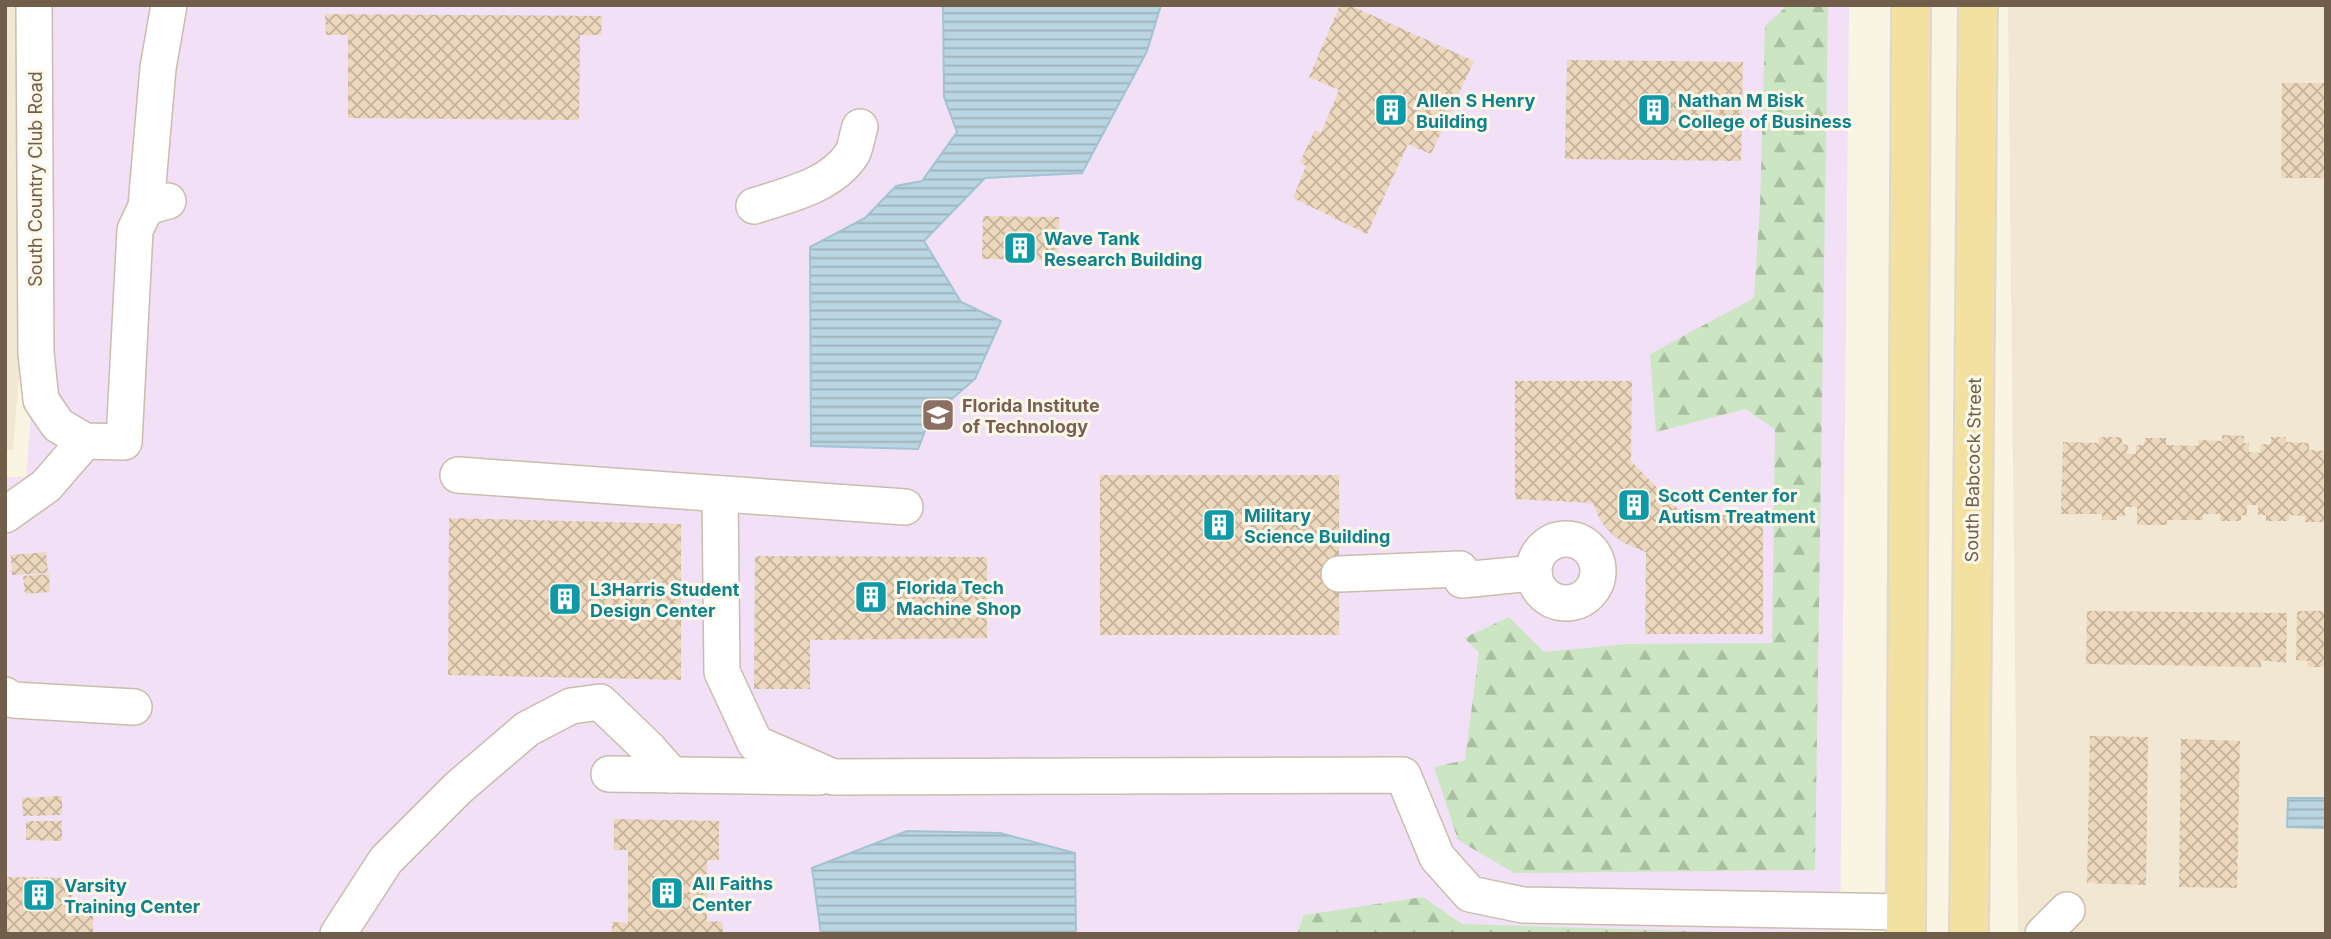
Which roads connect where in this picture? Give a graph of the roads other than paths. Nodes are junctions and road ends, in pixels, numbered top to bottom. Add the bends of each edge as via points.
1 (34, 5) edge
2 (169, 5) edge
3 (1911, 5) edge
4 (1978, 5) edge
5 (860, 127) dead end
6 (754, 206) dead end
7 (85, 441) junction
8 (458, 475) dead end
9 (720, 494) junction
10 (905, 507) dead end
11 (5, 515) edge
12 (1534, 573) dead end
13 (1339, 574) dead end
14 (5, 695) edge
15 (134, 707) dead end
16 (609, 774) dead end
17 (671, 775) junction
18 (832, 777) junction
19 (1906, 923) edge
20 (338, 934) edge
21 (1969, 934) edge

1 - 7 street, South Country Club Road via 36,353 41,400 58,425
2 - 7 street via 158,68 157,204 135,230 124,442
3 - 19 main road
4 - 21 main road, South Babcock Street via 1986,71
5 - 6 street via 852,153 835,171 817,183
7 - 11 street via 46,486
8 - 9 street
9 - 10 street
9 - 18 street via 723,672 755,743
12 - 13 street
14 - 15 street via 13,700
16 - 17 street
17 - 18 street
17 - 20 street via 600,702 570,706 527,729 458,788 386,860
18 - 19 street via 1403,775 1437,857 1470,894 1523,905

